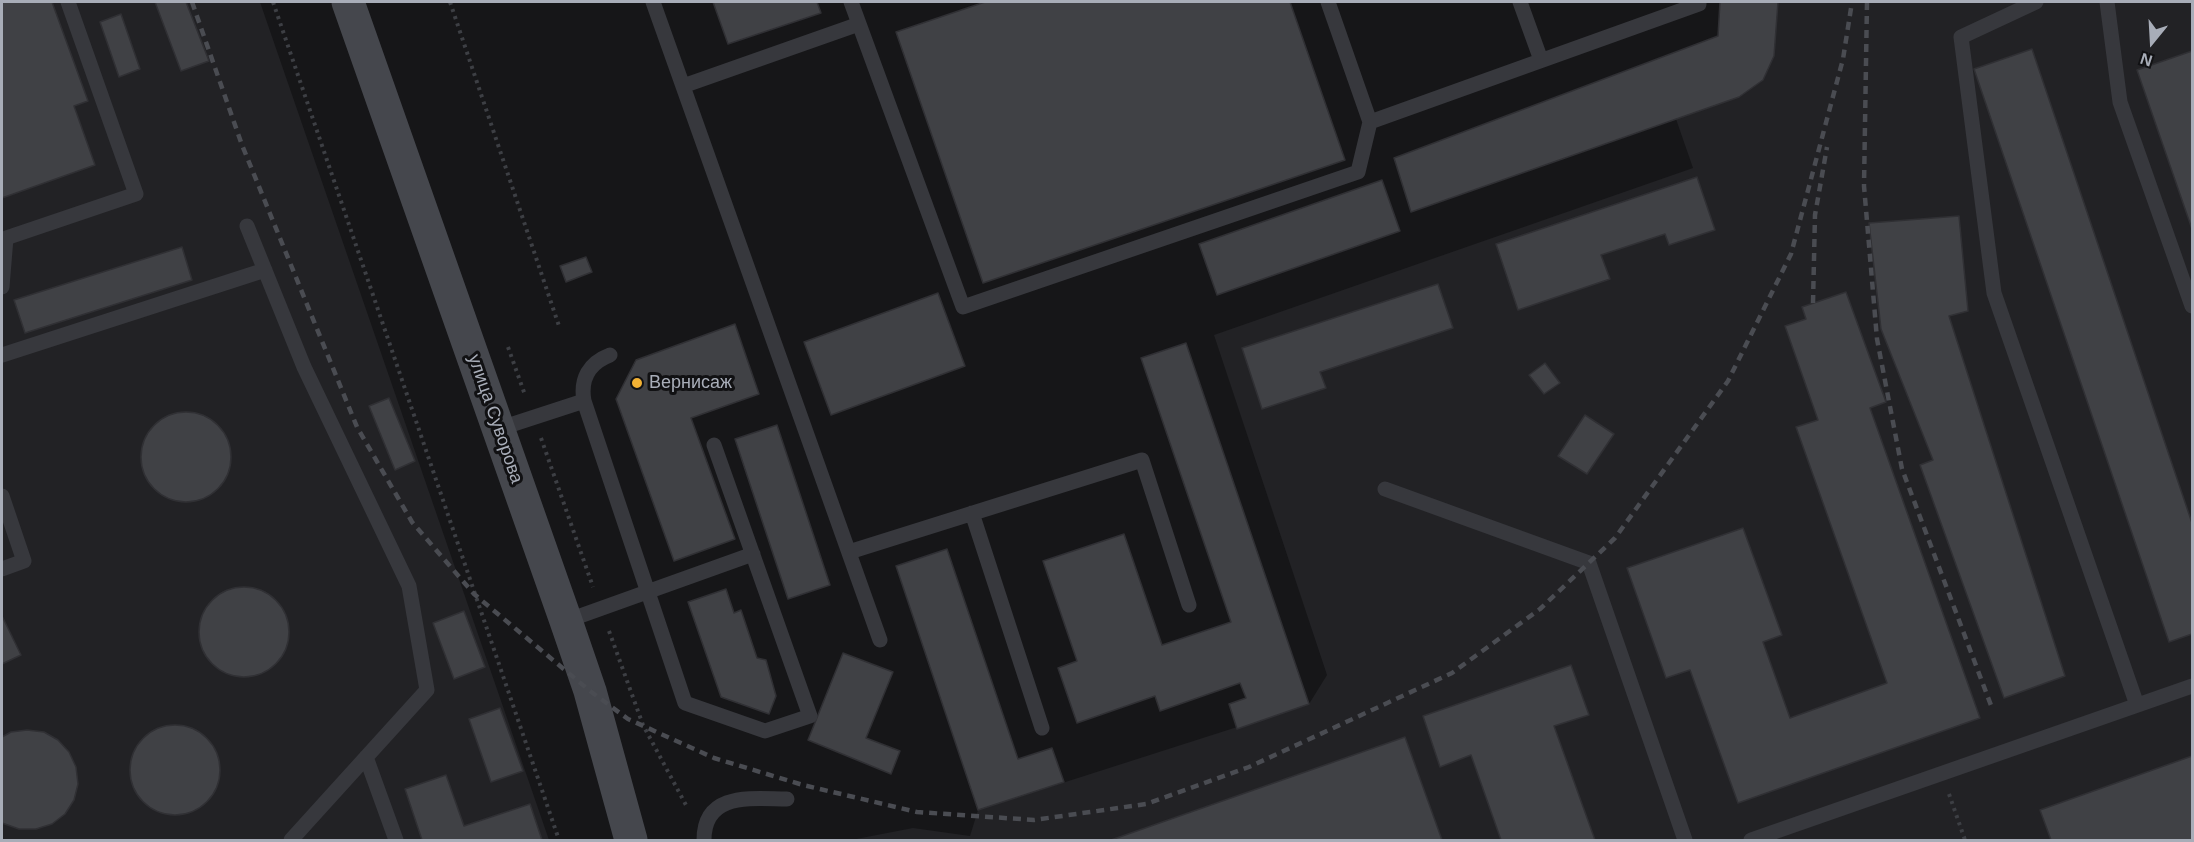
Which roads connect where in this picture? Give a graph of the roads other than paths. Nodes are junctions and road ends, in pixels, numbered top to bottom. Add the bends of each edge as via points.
1 (68, 2) edge
2 (348, 2) edge
3 (653, 2) edge
4 (851, 2) edge
5 (1328, 2) edge
6 (1520, 2) edge
7 (1700, 2) edge
8 (2036, 2) edge
9 (2107, 2) edge
10 (859, 24) junction
11 (1541, 60) junction
12 (683, 86) junction
13 (1370, 122) junction
14 (247, 226) dead end
15 (265, 270) junction
16 (2, 287) edge
17 (2193, 306) edge
18 (2, 355) edge
19 (610, 355) dead end
20 (584, 401) junction
21 (498, 429) junction
22 (714, 445) dead end
23 (1385, 489) dead end
24 (2, 496) edge
25 (972, 513) junction
26 (849, 552) junction
27 (753, 554) junction
28 (2, 568) edge
29 (648, 592) junction
30 (1189, 604) dead end
31 (566, 621) junction
32 (880, 640) dead end
33 (2193, 686) edge
34 (2137, 705) junction
35 (1042, 728) dead end
36 (366, 757) junction
37 (787, 799) dead end
38 (291, 840) edge
39 (396, 840) edge
40 (631, 840) edge
41 (704, 840) edge
42 (1685, 840) edge
43 (1751, 840) edge

1 - 16 lane via 136,194 6,238
2 - 21 main road, улица Суворова
3 - 12 lane
4 - 10 lane
5 - 13 lane
6 - 11 lane
7 - 11 lane
8 - 34 lane via 1961,37 1994,293
9 - 17 lane via 2120,102
10 - 12 lane
10 - 13 lane via 963,307 1358,172
11 - 13 lane
12 - 26 lane
14 - 15 lane
15 - 18 lane
15 - 36 lane via 304,367 409,586 427,690
19 - 20 lane via 587,371
20 - 21 lane
20 - 29 lane
21 - 31 main road, улица Суворова
22 - 27 lane
23 - 42 lane via 1589,563
24 - 28 lane via 24,561
25 - 26 lane
25 - 30 lane via 1142,460
25 - 35 lane
26 - 32 lane
27 - 29 lane
27 - 29 lane via 810,716 765,731 686,703
29 - 31 lane
31 - 40 main road, улица Суворова via 590,691
33 - 34 lane
34 - 43 lane
36 - 38 lane
36 - 39 lane
37 - 41 lane via 725,802 709,818

